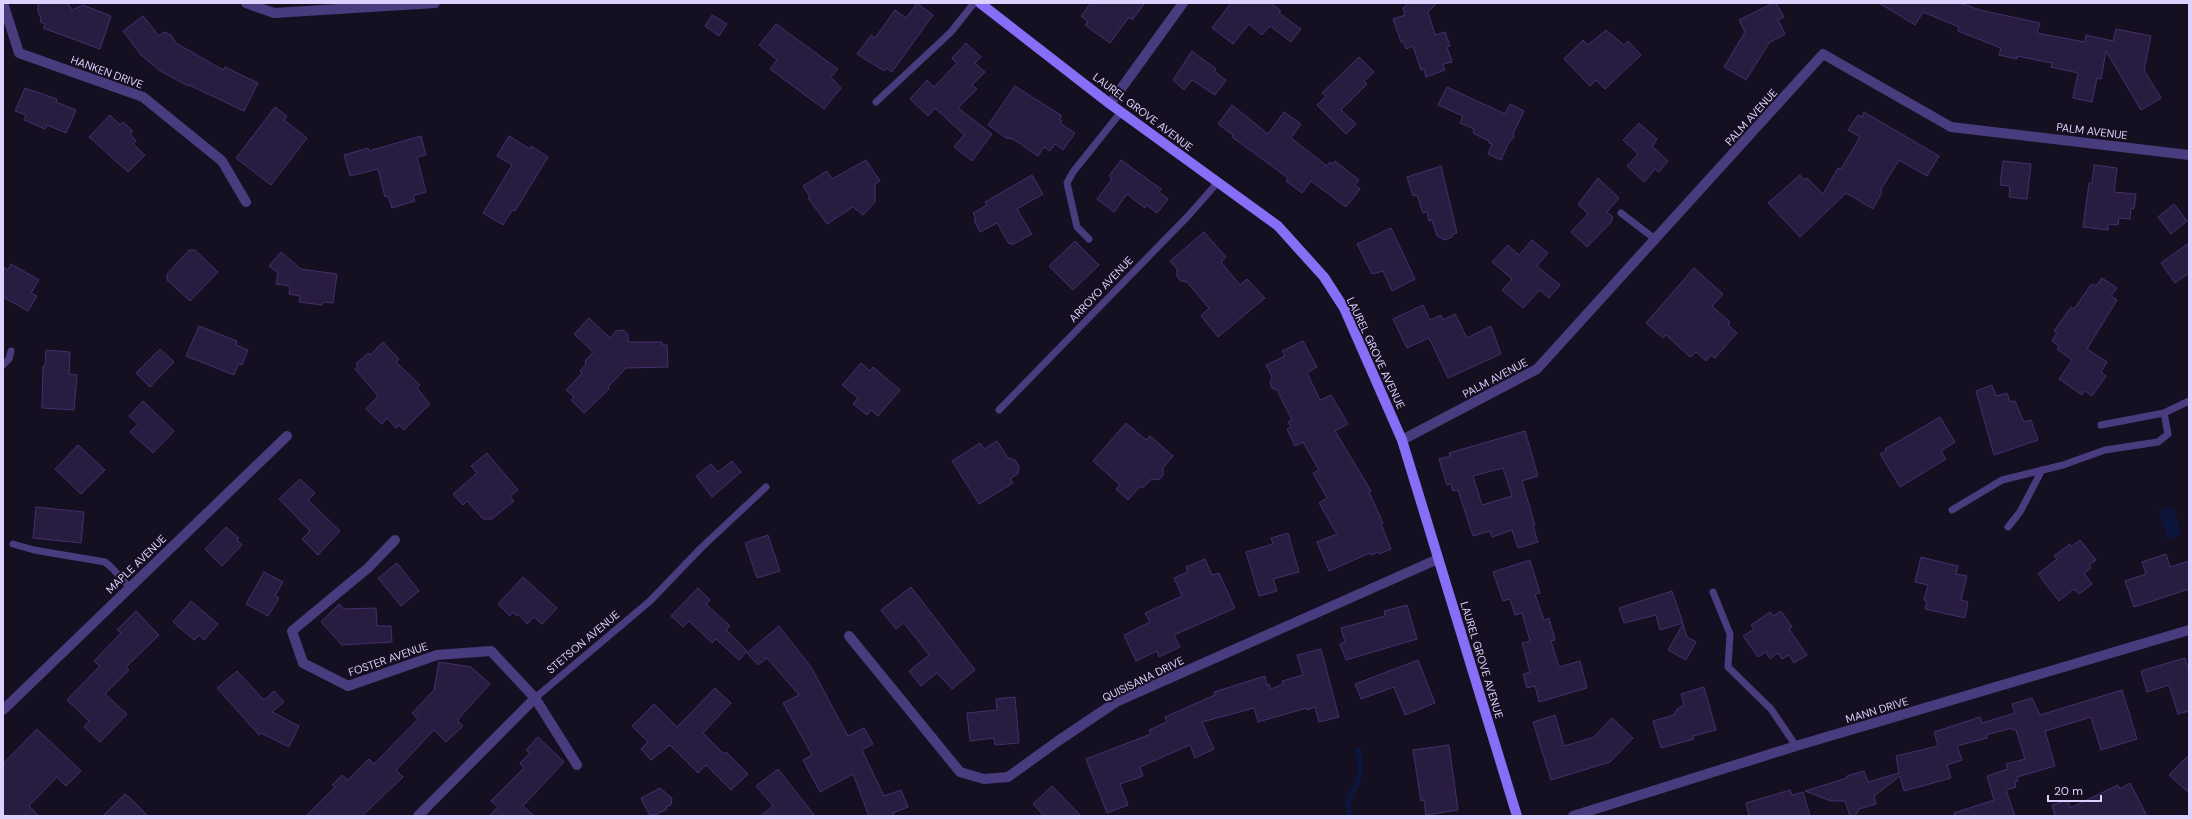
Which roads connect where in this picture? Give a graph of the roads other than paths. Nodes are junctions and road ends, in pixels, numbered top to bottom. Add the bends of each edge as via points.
1 (3, 3) edge
2 (246, 3) edge
3 (435, 3) edge
4 (974, 3) edge
5 (980, 3) edge
6 (1183, 3) edge
7 (876, 102) dead end
8 (1110, 104) junction
9 (1121, 112) junction
10 (2189, 155) edge
11 (1218, 182) junction
12 (246, 202) dead end
13 (1621, 213) dead end
14 (1090, 239) dead end
15 (1656, 239) junction
16 (11, 351) dead end
17 (3, 365) edge
18 (2189, 401) edge
19 (999, 410) dead end
20 (2164, 412) junction
21 (2101, 425) dead end
22 (287, 436) dead end
23 (1402, 440) junction
24 (2042, 470) junction
25 (766, 487) dead end
26 (1952, 510) dead end
27 (2008, 527) dead end
28 (395, 540) dead end
29 (13, 544) dead end
30 (1438, 559) junction
31 (130, 587) junction
32 (1713, 592) dead end
33 (2189, 630) edge
34 (849, 636) dead end
35 (535, 698) junction
36 (3, 710) edge
37 (1796, 746) junction
38 (577, 765) dead end
39 (418, 816) edge
40 (1517, 816) edge
41 (1573, 816) edge

1 - 12 street, HANKEN DRIVE via 19,53 142,97 222,161
2 - 3 street via 274,13
4 - 7 lane via 951,32
5 - 8 street, LAUREL GROVE AVENUE
6 - 8 street
8 - 9 street, LAUREL GROVE AVENUE
9 - 11 street, LAUREL GROVE AVENUE
9 - 14 lane via 1067,183 1077,227
10 - 15 street, PALM AVENUE via 1951,127 1823,54
11 - 19 lane, ARROYO AVENUE
11 - 23 street, LAUREL GROVE AVENUE via 1278,226 1324,277 1344,308
13 - 15 lane
15 - 23 street, PALM AVENUE via 1537,369
16 - 17 lane via 9,359
18 - 20 lane
20 - 21 lane
20 - 24 lane via 2168,434 2158,442 2105,450
22 - 31 street, MAPLE AVENUE
23 - 30 street, LAUREL GROVE AVENUE
24 - 26 lane via 2002,480
24 - 27 lane via 2020,512
25 - 35 lane, STETSON AVENUE via 701,548 650,601
28 - 35 street, FOSTER AVENUE via 368,568 292,631 303,663 348,686 437,655 491,652
29 - 31 lane via 105,562
30 - 34 street, QUISISANA DRIVE via 1116,702 1008,777 984,779 960,772
30 - 40 street, LAUREL GROVE AVENUE
31 - 36 street, MAPLE AVENUE
32 - 37 lane via 1730,634 1728,667 1771,709
33 - 37 street, MANN DRIVE
35 - 38 street, FOSTER AVENUE
35 - 39 street, STETSON AVENUE
37 - 41 street, MANN DRIVE

